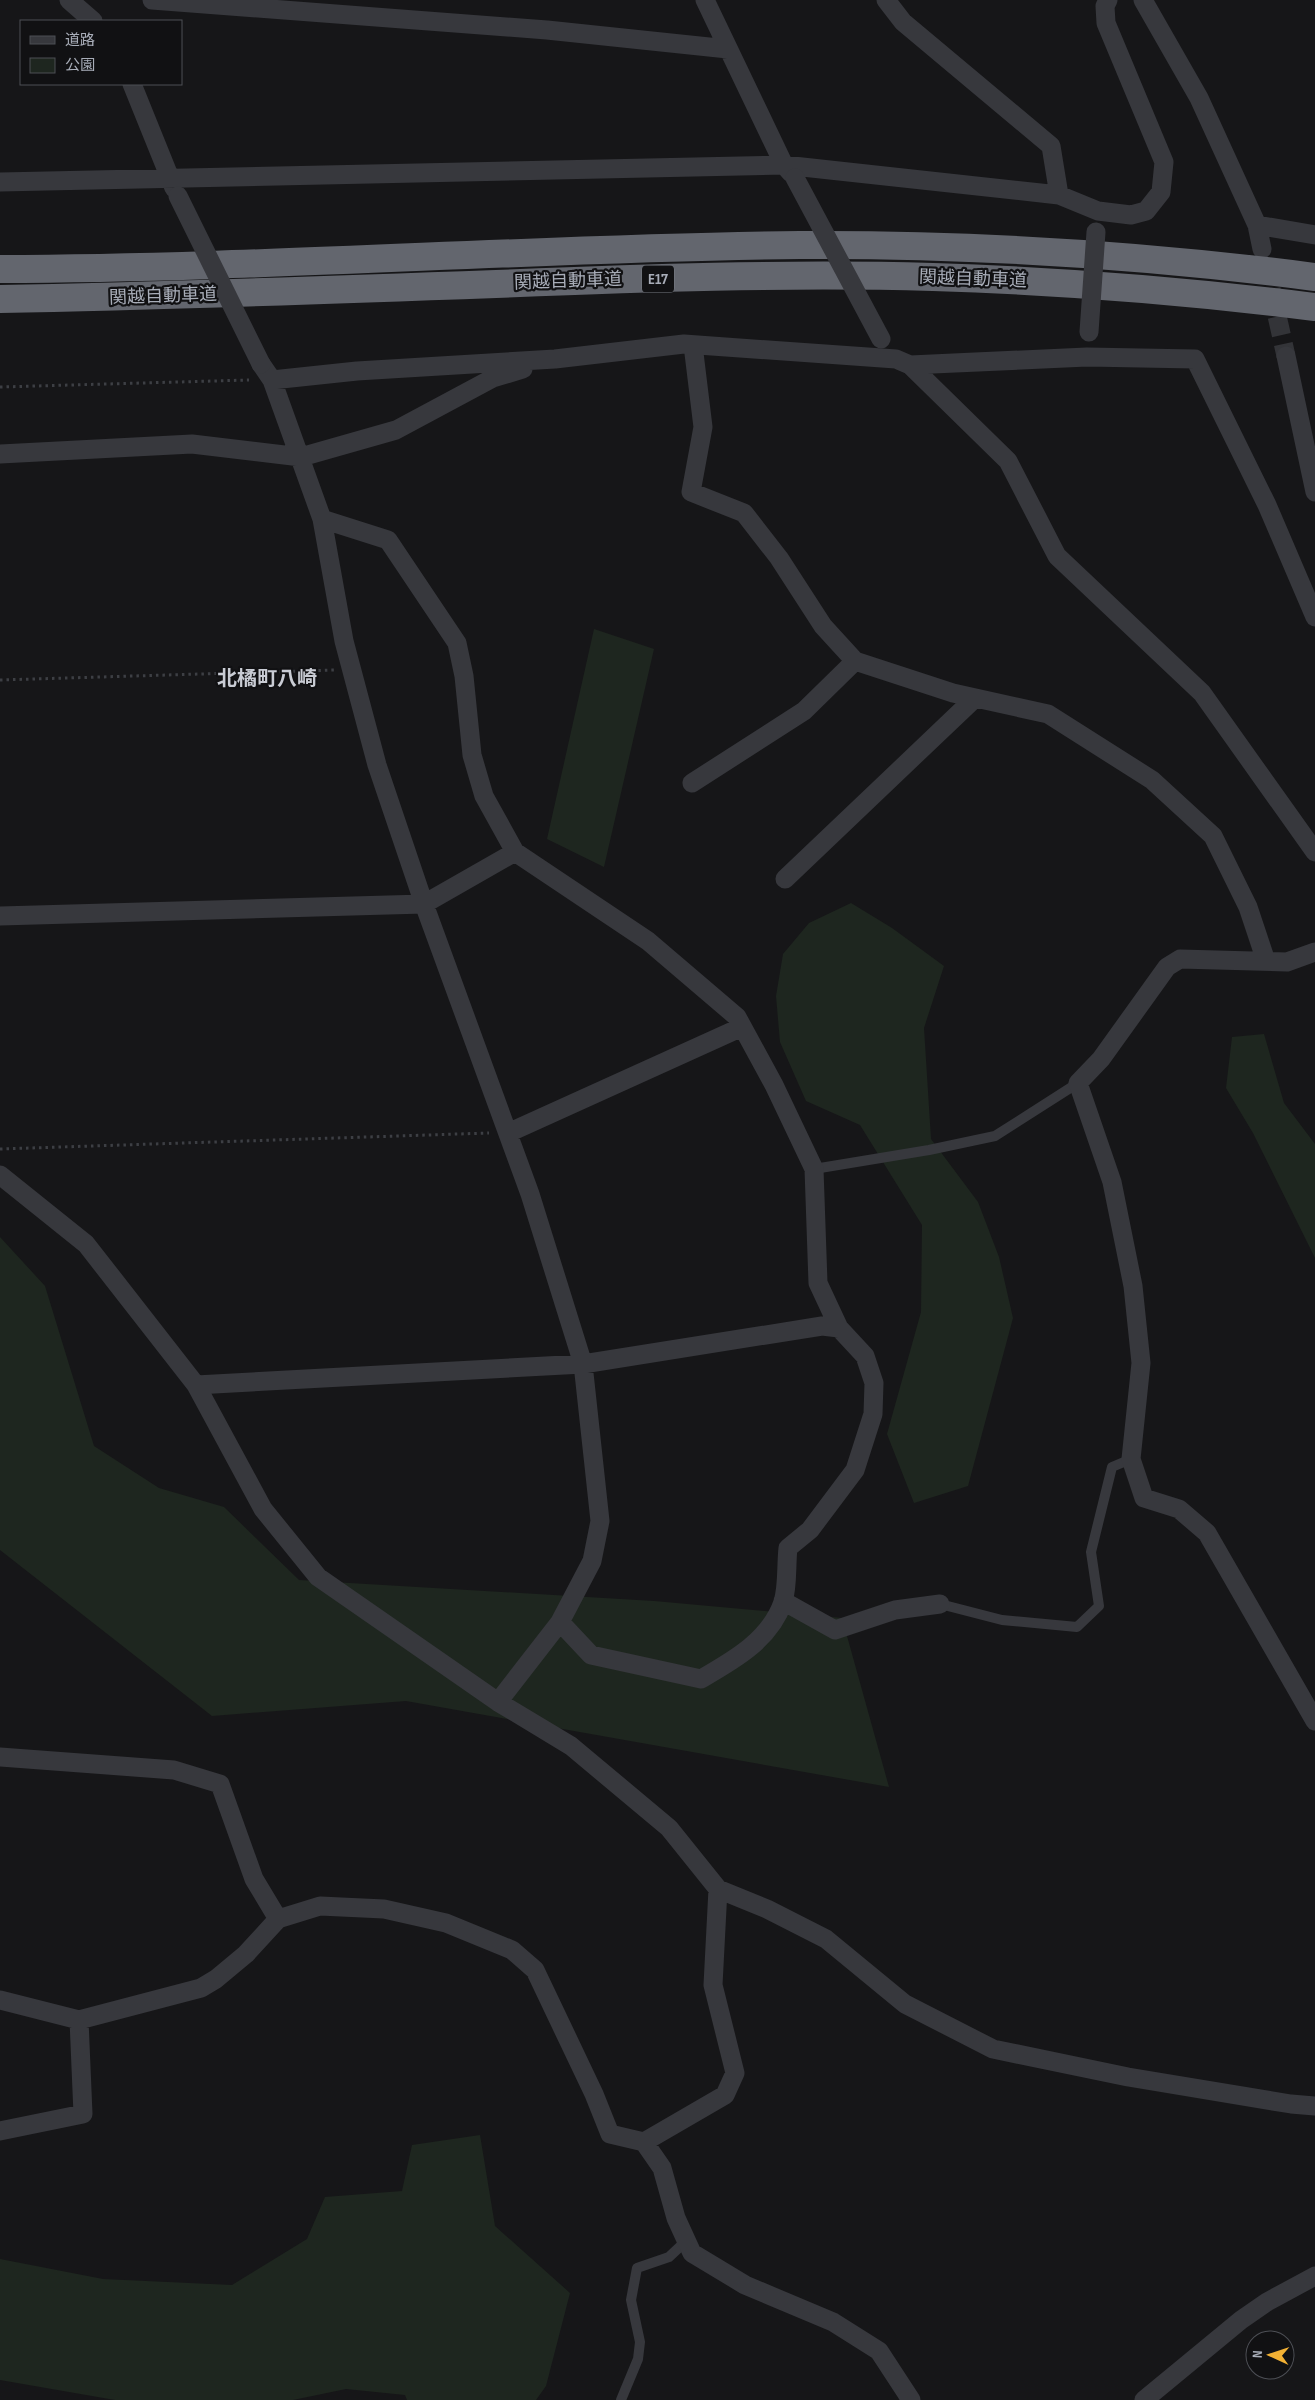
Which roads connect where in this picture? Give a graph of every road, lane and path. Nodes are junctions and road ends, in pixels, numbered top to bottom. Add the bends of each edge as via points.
1 (69, 0) edge
2 (152, 0) edge
3 (705, 0) edge
4 (886, 0) edge
5 (1108, 0) edge
6 (1143, 0) edge
7 (92, 20) edge
8 (728, 49) junction
9 (132, 85) edge
10 (790, 172) junction
11 (170, 179) junction
12 (0, 182) edge
13 (1059, 195) junction
14 (1098, 211) junction
15 (1257, 225) junction
16 (1315, 235) edge
17 (1262, 249) tunnel mouth
18 (0, 269) edge
19 (1315, 277) edge
20 (0, 299) edge
21 (1315, 307) edge
22 (693, 345) junction
23 (1286, 356) tunnel mouth
24 (1087, 357) junction
25 (555, 360) junction
26 (903, 362) junction
27 (266, 372) junction
28 (0, 387) edge
29 (0, 454) edge
30 (301, 458) junction
31 (1315, 492) edge
32 (322, 519) junction
33 (1315, 617) edge
34 (855, 661) junction
35 (352, 669) junction
36 (0, 680) edge
37 (975, 698) junction
38 (692, 784) dead end
39 (515, 852) junction
40 (1315, 852) edge
41 (786, 879) dead end
42 (424, 904) junction
43 (0, 916) edge
44 (1315, 952) edge
45 (1266, 961) junction
46 (742, 1026) junction
47 (1078, 1083) junction
48 (508, 1133) junction
49 (0, 1149) edge
50 (814, 1169) junction
51 (0, 1175) edge
52 (838, 1328) junction
53 (583, 1364) junction
54 (196, 1385) junction
55 (1131, 1459) junction
56 (783, 1601) junction
57 (940, 1604) joint
58 (560, 1622) junction
59 (498, 1702) junction
60 (1315, 1721) edge
61 (0, 1757) edge
62 (718, 1889) junction
63 (278, 1919) junction
64 (0, 2000) edge
65 (79, 2020) junction
66 (1315, 2106) edge
67 (0, 2131) edge
68 (644, 2142) junction
69 (686, 2241) junction
70 (1315, 2276) edge
71 (620, 2400) edge
72 (911, 2400) edge
73 (1144, 2400) edge

1 - 7 street
2 - 8 street via 547,30
3 - 8 street
4 - 13 street via 903,22 1051,146
5 - 14 street via 1106,23 1164,162 1161,192 1146,211 1131,215
6 - 15 street via 1198,98
8 - 10 street
9 - 11 street
10 - 11 street
10 - 13 street
10 - 26 street, bridge via 881,339
11 - 12 street
11 - 27 street, bridge
13 - 14 street
14 - 24 street, bridge
15 - 16 street
15 - 17 street
18 - 19 highway, 関越自動車道 / E17 via 266,264 803,245 1050,252
20 - 21 highway, 関越自動車道 / E17 via 816,276 1050,282 1168,290
22 - 25 street
22 - 26 street
22 - 34 street via 703,427 691,492 744,513 779,558 823,626
23 - 31 street
24 - 26 street
24 - 33 street via 1195,359 1267,505
25 - 27 street via 357,371
25 - 30 street via 494,378 396,430
26 - 40 street via 1008,461 1057,556 1202,693
27 - 28 path
27 - 30 street
29 - 30 street via 192,444
30 - 32 street
32 - 35 street
32 - 39 street via 388,540 457,643 464,676 472,755 484,796
34 - 37 street
34 - 38 street via 804,711
35 - 36 path
35 - 42 street via 377,765
37 - 41 street
37 - 45 street via 1048,714 1152,780 1213,836 1248,907
39 - 42 street
39 - 46 street via 648,941 737,1017
42 - 43 street
42 - 48 street
44 - 45 street via 1287,962
45 - 47 street via 1180,959 1166,967 1101,1059
46 - 48 street
46 - 50 street
47 - 50 lane via 995,1136
47 - 55 street via 1112,1182 1133,1286 1141,1363
48 - 49 path
48 - 53 street
50 - 52 street via 818,1283
51 - 54 street via 86,1244
52 - 53 street via 822,1326
52 - 56 street via 866,1356 874,1383 873,1414 855,1470 810,1530 788,1548
53 - 54 street
53 - 58 street via 600,1521 592,1561
54 - 59 street via 263,1509 318,1577
55 - 57 lane via 1112,1467 1091,1552 1099,1606 1077,1627 1002,1620
55 - 60 street via 1144,1498 1179,1509 1207,1533
56 - 57 street via 835,1630 895,1610
56 - 58 street via 764,1635 735,1660 701,1679 591,1655
58 - 59 street
59 - 62 street via 571,1746 630,1795 668,1828
61 - 63 street via 174,1770 220,1784 254,1879
62 - 66 street via 826,1939 905,2004 994,2049 1128,2077
62 - 68 street via 713,1986 735,2074 725,2095
63 - 65 street via 246,1954 201,1988
63 - 68 street via 320,1906 384,1909 446,1923 512,1950 535,1970 610,2134
64 - 65 street
65 - 67 street via 83,2114
68 - 69 street via 662,2168
69 - 71 lane via 669,2257 637,2268 631,2300 640,2342 638,2359
69 - 72 street via 692,2253 745,2285 834,2322 879,2351
70 - 73 street via 1241,2320

